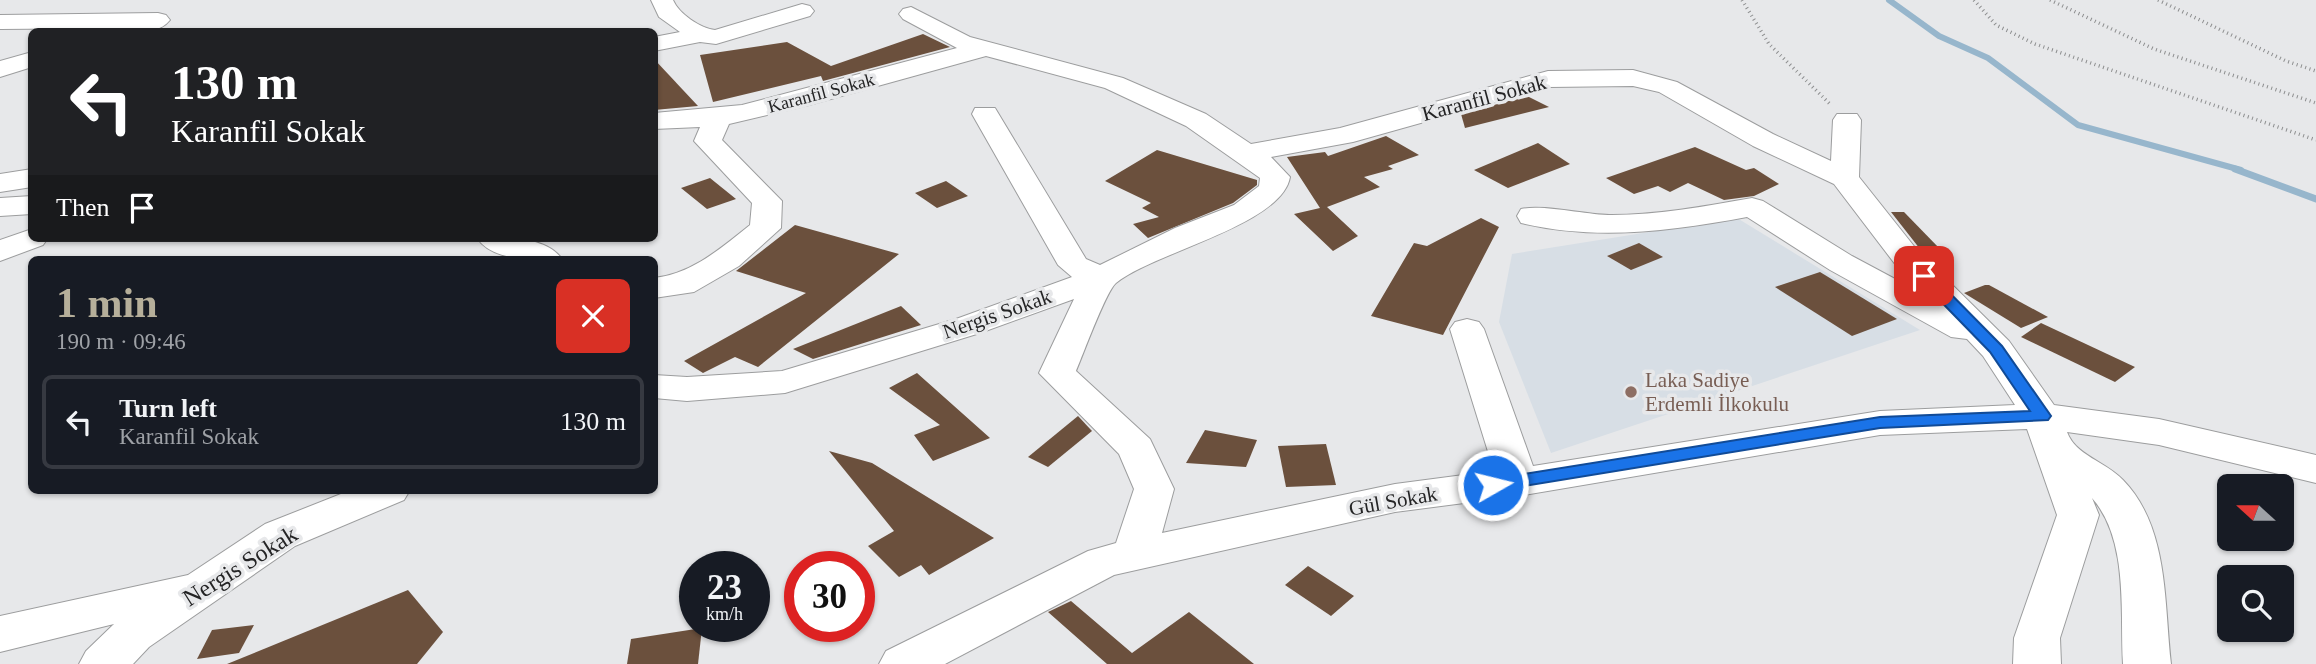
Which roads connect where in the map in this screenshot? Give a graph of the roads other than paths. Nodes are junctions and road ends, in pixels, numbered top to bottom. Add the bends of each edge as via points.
1 (662, 0) edge
2 (802, 11) dead end
3 (911, 14) dead end
4 (0, 22) edge
5 (135, 28) edge
6 (700, 35) junction
7 (658, 43) edge
8 (984, 49) junction
9 (28, 61) edge
10 (0, 69) edge
11 (985, 114) dead end
12 (718, 117) junction
13 (1847, 120) road end
14 (658, 121) edge
15 (1246, 153) junction
16 (1844, 178) junction
17 (28, 179) edge
18 (0, 183) edge
19 (28, 205) edge
20 (0, 207) edge
21 (1532, 216) dead end
22 (28, 240) edge
23 (504, 242) edge
24 (0, 251) edge
25 (539, 256) edge
26 (1100, 278) junction
27 (658, 288) edge
28 (1467, 329) dead end
29 (1996, 349) junction
30 (658, 386) edge
31 (2048, 434) junction
32 (2316, 469) edge
33 (1518, 482) junction
34 (380, 494) edge
35 (1134, 556) junction
36 (209, 583) junction
37 (0, 634) edge
38 (103, 664) edge
39 (903, 664) edge
40 (2037, 664) edge
41 (2147, 664) edge

1 - 6 street via 667,12
2 - 6 street via 716,37
3 - 8 street via 961,42
4 - 5 street via 158,20
6 - 7 street
8 - 12 street, Karanfil Sokak via 795,102
8 - 15 street via 1114,83 1196,120
9 - 10 street
11 - 26 street via 1074,265
12 - 14 street, Karanfil Sokak
12 - 27 street via 708,141 767,201 765,228 728,259 682,285
13 - 16 street
15 - 16 street, Karanfil Sokak via 1343,136 1548,79 1633,78 1668,87
15 - 26 street, Nergis Sokak via 1275,177 1273,189 1244,211
16 - 29 street, Karanfil Sokak via 1906,257
17 - 18 street
19 - 20 street
21 - 29 street via 1571,225 1612,225 1752,207
22 - 24 street
23 - 25 street
26 - 30 street, Nergis Sokak via 968,326 785,382 687,389
26 - 35 street via 1057,373 1136,448 1154,489
28 - 33 street
29 - 31 street, Karanfil Sokak
31 - 32 street, Gül Sokak via 2159,432
31 - 33 street, Gül Sokak via 1880,423
31 - 40 street via 2078,515 2037,638
31 - 41 street via 2109,489 2124,510 2139,558
33 - 35 street, Gül Sokak via 1395,498
34 - 36 street, Nergis Sokak via 280,535
35 - 39 street, Gül Sokak via 1102,562
36 - 37 street
36 - 38 street, Nergis Sokak via 133,635

